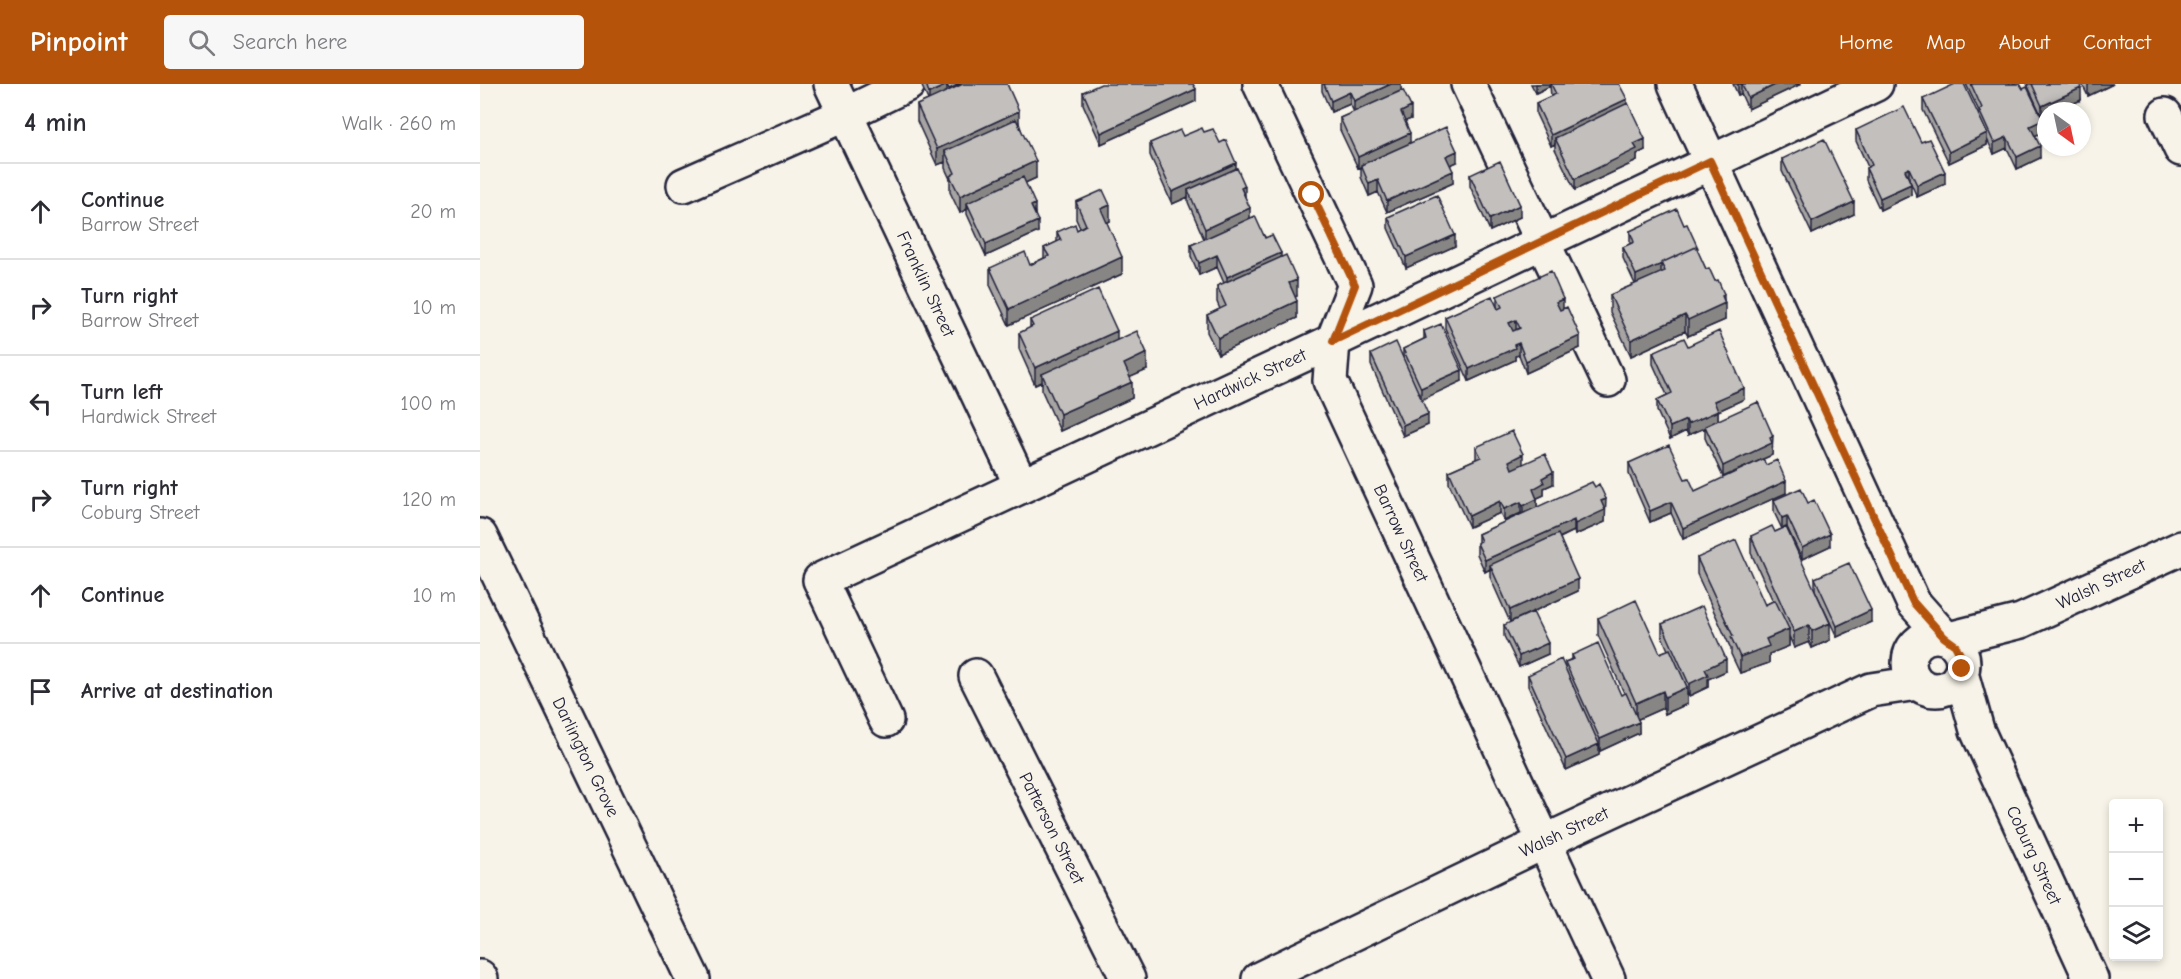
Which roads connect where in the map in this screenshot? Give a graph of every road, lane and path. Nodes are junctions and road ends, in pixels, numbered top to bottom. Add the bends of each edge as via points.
1 (831, 84) edge
2 (908, 84) edge
3 (1260, 84) edge
4 (1468, 84) edge
5 (1675, 84) edge
6 (1876, 84) edge
7 (846, 114) junction
8 (2165, 115) dead end
9 (2181, 149) edge
10 (1710, 161) junction
11 (684, 185) dead end
12 (1542, 242) junction
13 (1333, 341) junction
14 (1608, 380) dead end
15 (1021, 484) junction
16 (480, 536) edge
17 (2181, 548) edge
18 (1913, 602) junction
19 (2021, 621) junction
20 (1946, 638) junction
21 (1915, 667) junction
22 (1961, 671) junction
23 (976, 676) dead end
24 (886, 720) dead end
25 (1977, 730) junction
26 (1544, 842) junction
27 (693, 979) edge
28 (1128, 979) edge
29 (1259, 979) edge
30 (1608, 979) edge
31 (2091, 979) edge

1 - 7 street, Franklin Street
2 - 7 street
3 - 13 street, Barrow Street via 1355,285
4 - 12 street
5 - 10 street
6 - 10 street, Hardwick Street
7 - 11 street
7 - 15 street, Franklin Street
8 - 9 street
10 - 12 street, Hardwick Street
10 - 18 street
12 - 13 street, Hardwick Street
12 - 14 street
13 - 15 street, Hardwick Street
13 - 26 street, Barrow Street via 1330,381
15 - 24 street, Hardwick Street via 820,580
16 - 27 street, Darlington Grove
17 - 19 street, Walsh Street
18 - 20 street
18 - 21 street
19 - 20 street, Walsh Street
19 - 22 street, Walsh Street
20 - 21 street, Walsh Street via 1935,636 1918,642
20 - 22 street, Coburg Street via 1960,652
21 - 22 street, Walsh Street via 1928,689 1951,686
21 - 25 street, Coburg Street
21 - 26 street, Walsh Street
22 - 25 street, Coburg Street
23 - 28 street, Patterson Street
25 - 31 street, Coburg Street
26 - 29 street, Walsh Street
26 - 30 street, Barrow Street

